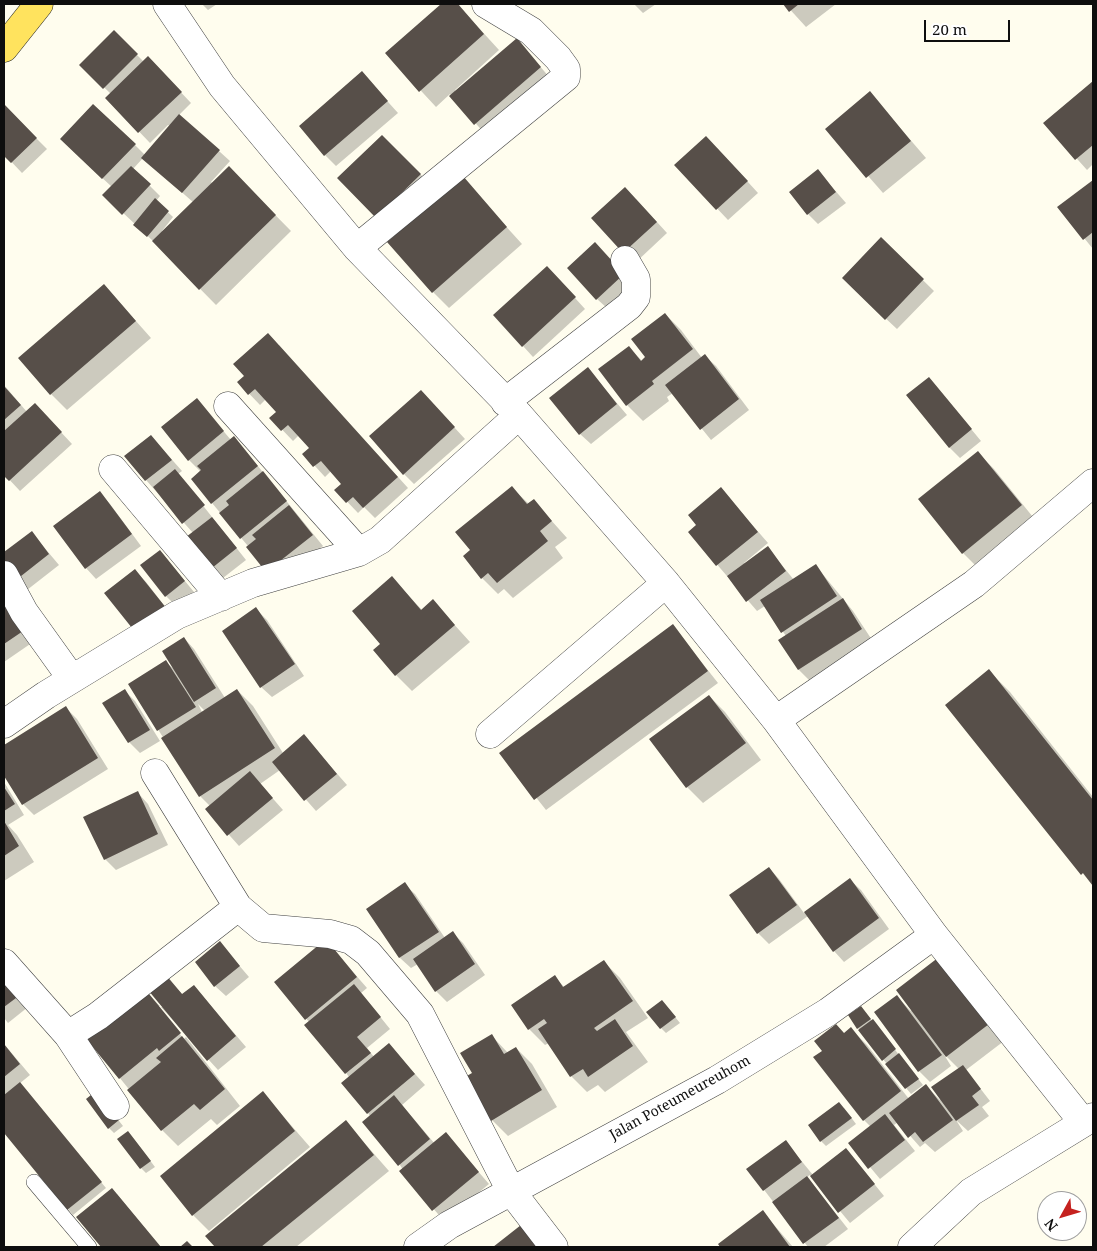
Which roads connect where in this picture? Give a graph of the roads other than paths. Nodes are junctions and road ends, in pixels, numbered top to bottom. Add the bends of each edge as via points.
1 (39, 4) edge
2 (166, 4) edge
3 (486, 4) edge
4 (4, 48) edge
5 (357, 248) junction
6 (625, 260) dead end
7 (228, 406) dead end
8 (512, 408) junction
9 (113, 469) dead end
10 (1093, 483) edge
11 (359, 552) junction
12 (4, 574) edge
13 (666, 583) junction
14 (222, 597) junction
15 (72, 678) junction
16 (776, 720) junction
17 (4, 724) edge
18 (490, 734) dead end
19 (155, 773) dead end
20 (238, 907) junction
21 (934, 935) junction
22 (4, 963) edge
23 (68, 1035) junction
24 (115, 1106) dead end
25 (1088, 1120) edge
26 (34, 1182) dead end
27 (511, 1191) junction
28 (89, 1247) edge
29 (418, 1247) edge
30 (554, 1247) edge
31 (912, 1247) edge

1 - 4 main road
2 - 5 street via 222,86
3 - 5 street via 531,32 558,58 566,69 566,77
5 - 8 street
6 - 8 street via 636,279 636,297
7 - 11 street
8 - 11 street via 380,540
8 - 13 street
9 - 14 street
10 - 16 street via 974,584
11 - 14 street via 253,583
12 - 15 street via 24,612
13 - 16 street
13 - 18 street
14 - 15 street via 176,615
15 - 17 street
16 - 21 street
19 - 20 street
20 - 23 street via 98,1016
20 - 27 street via 263,928 330,934 351,940 368,953 420,1014
21 - 25 street
21 - 27 street, Jalan Poteumeureuhom via 828,1012 717,1080
22 - 23 street
23 - 24 street
25 - 31 street via 971,1192
26 - 28 lane
27 - 29 street, Jalan Poteumeureuhom via 449,1225
27 - 30 street

